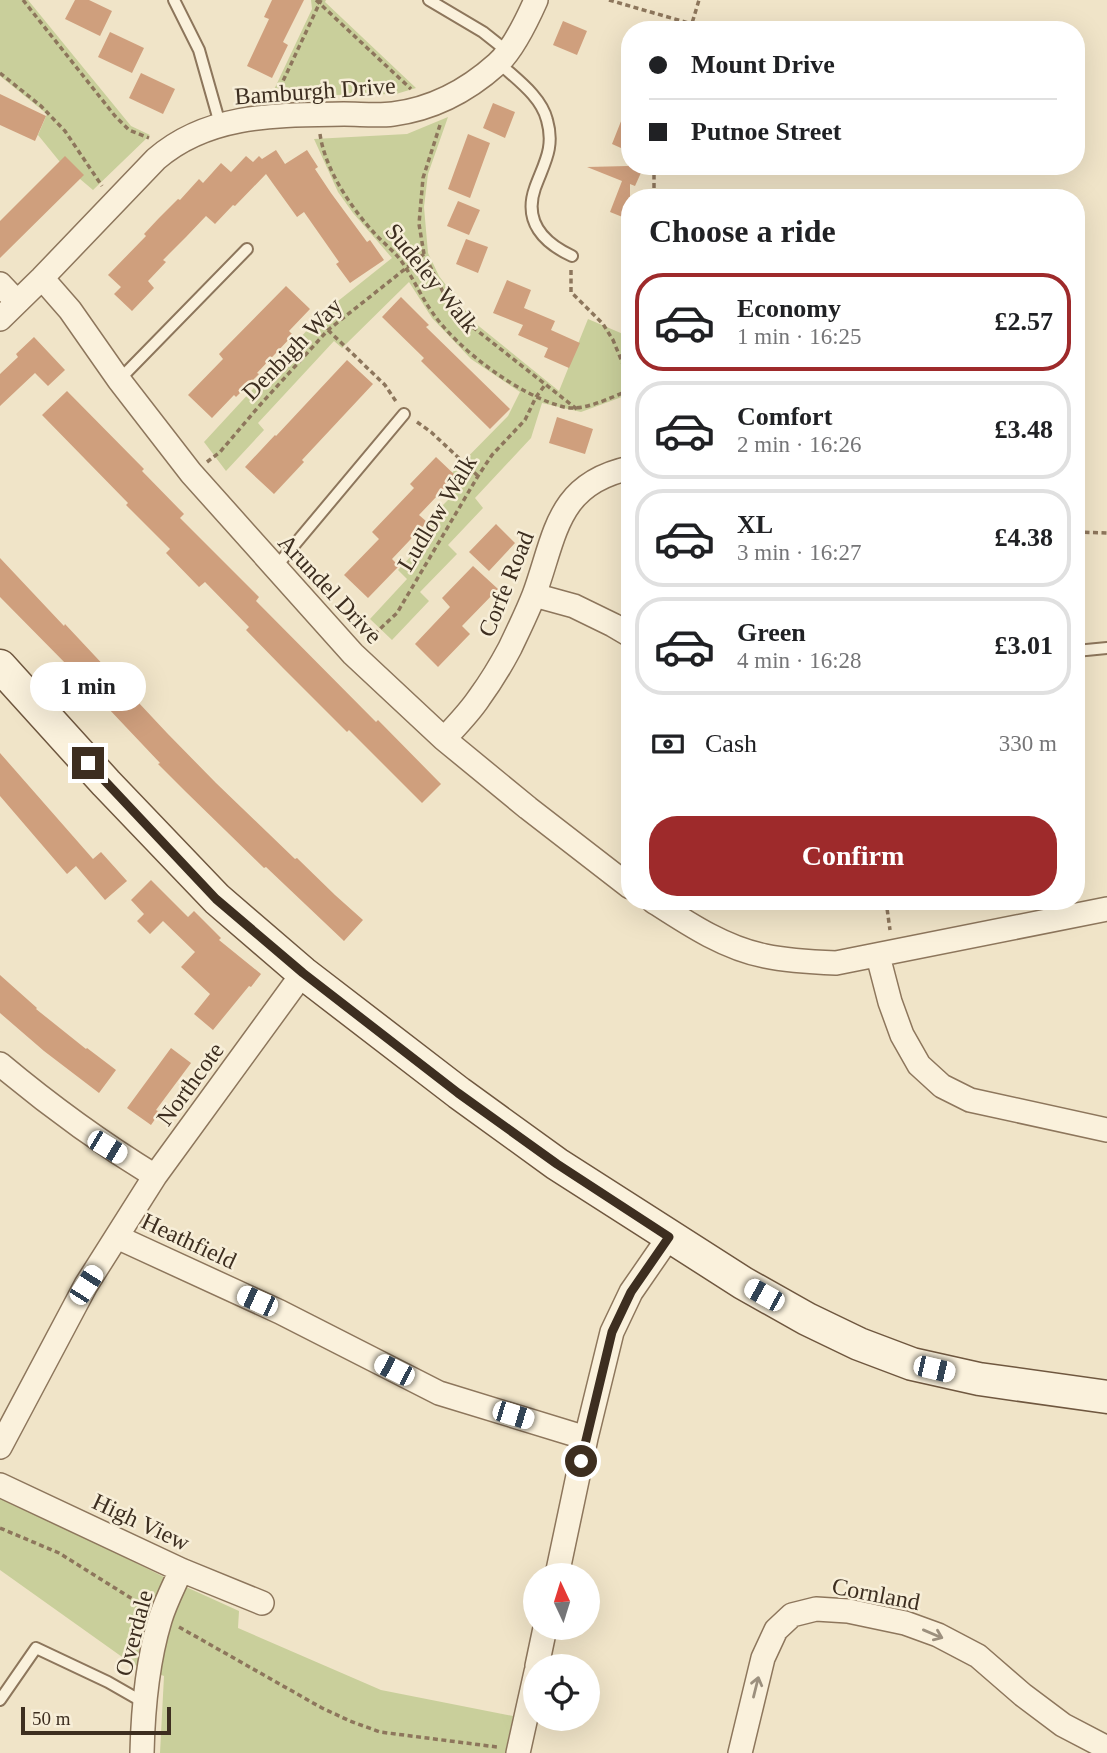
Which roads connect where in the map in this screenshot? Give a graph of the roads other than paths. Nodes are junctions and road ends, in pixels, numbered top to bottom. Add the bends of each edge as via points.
1 (174, 0) edge
2 (429, 0) edge
3 (536, 0) edge
4 (503, 57) junction
5 (220, 124) junction
6 (247, 248) dead end
7 (572, 256) road end
8 (42, 278) junction
9 (0, 285) edge
10 (17, 302) junction
11 (0, 319) edge
12 (119, 380) junction
13 (404, 414) road end
14 (621, 470) edge
15 (275, 568) junction
16 (534, 596) junction
17 (621, 630) edge
18 (1107, 649) edge
19 (1085, 650) edge
20 (0, 666) edge
21 (444, 739) junction
22 (621, 880) edge
23 (1107, 909) edge
24 (667, 910) edge
25 (885, 953) junction
26 (303, 973) junction
27 (0, 1064) edge
28 (1107, 1130) edge
29 (155, 1176) junction
30 (117, 1237) junction
31 (669, 1237) junction
32 (1107, 1396) edge
33 (586, 1438) junction
34 (0, 1447) edge
35 (0, 1485) edge
36 (559, 1563) edge
37 (181, 1570) junction
38 (262, 1603) dead end
39 (0, 1700) edge
40 (143, 1702) junction
41 (523, 1715) edge
42 (1107, 1748) edge
43 (512, 1751) edge
44 (142, 1753) edge
45 (740, 1753) edge

1 - 5 lane via 199,51
2 - 4 lane via 483,32
3 - 4 street, Bamburgh Drive
4 - 5 street, Bamburgh Drive via 461,91 428,106 392,114 251,118
4 - 7 lane via 547,117 547,161 534,191 532,212 540,234 554,248
5 - 8 street, Bamburgh Drive via 187,137 156,159
6 - 12 lane
8 - 10 street, Bamburgh Drive
8 - 12 street, Arundel Drive
9 - 10 street
10 - 11 street, Bamburgh Drive
12 - 15 street, Arundel Drive via 191,473
13 - 15 lane
14 - 16 street, Corfe Road via 583,488 567,506
15 - 21 street, Arundel Drive via 353,654
16 - 17 street via 573,607
16 - 21 street, Corfe Road via 479,699
18 - 19 lane
20 - 26 street via 216,899
21 - 22 street, Arundel Drive
23 - 25 street via 1059,913
24 - 25 street via 728,944 763,956 836,963
25 - 28 street via 890,1002 902,1035 919,1065 942,1086 970,1100
26 - 29 street, Northcote
26 - 31 street via 458,1093
27 - 29 street via 107,1147
29 - 30 street, Northcote
30 - 33 street, Heathfield via 280,1312 439,1393
30 - 34 street, Northcote via 86,1285
31 - 32 street via 807,1319 912,1364 979,1379
31 - 33 street via 631,1292 612,1332
33 - 36 street
35 - 37 street, High View
37 - 38 street, High View
37 - 40 street, Overdale via 160,1617
39 - 40 lane via 36,1648
40 - 44 street, Overdale
41 - 43 street
45 -> 42 street, Cornland via 763,1658 776,1630 792,1615 816,1609 894,1620 938,1635 978,1656 1063,1725

